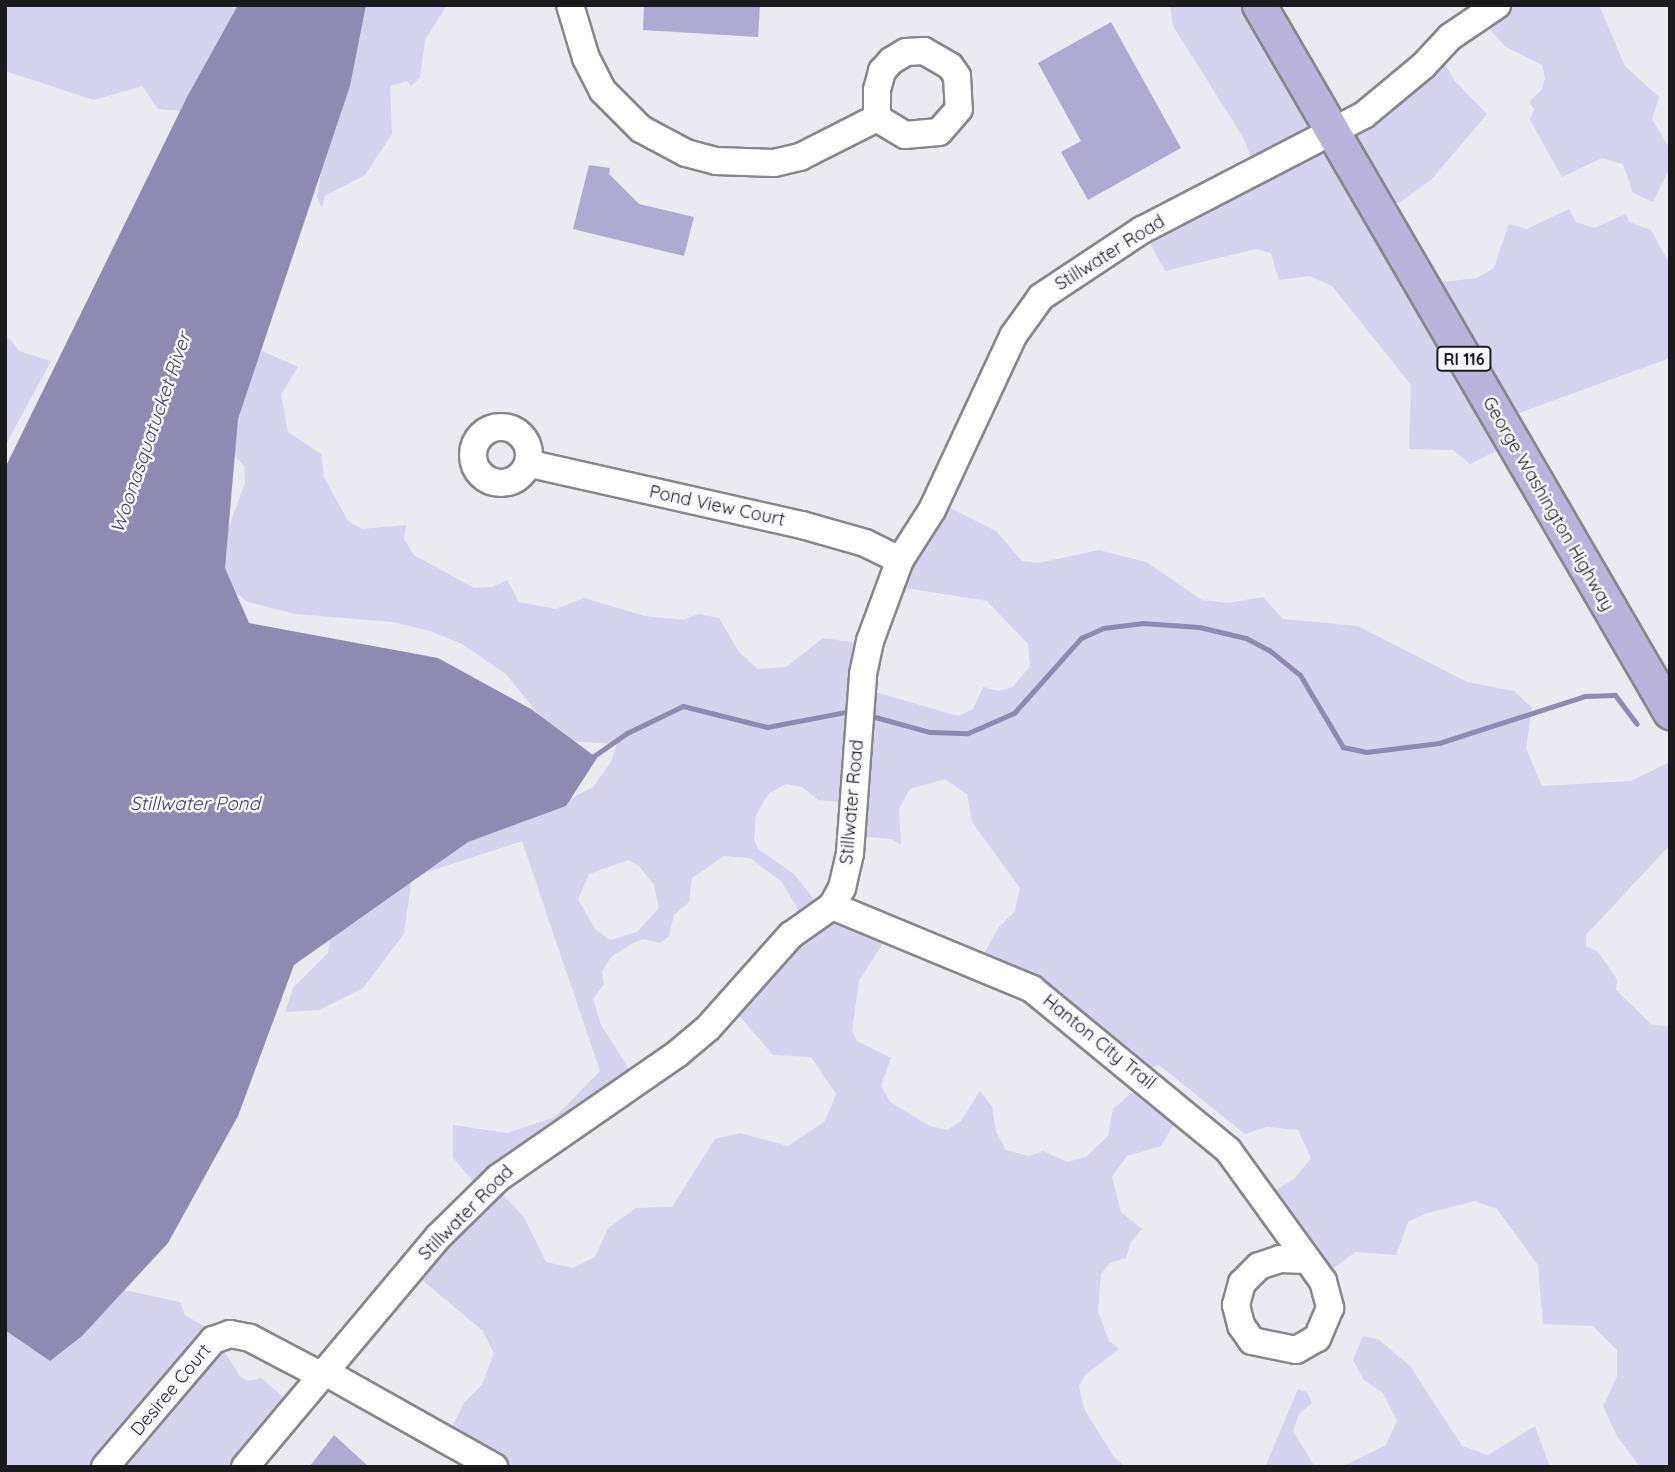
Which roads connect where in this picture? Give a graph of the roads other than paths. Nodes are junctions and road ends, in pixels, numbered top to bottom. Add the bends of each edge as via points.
1 (570, 5) edge
2 (1259, 5) edge
3 (1497, 5) edge
4 (877, 118) dead end
5 (1333, 134) junction
6 (531, 464) dead end
7 (900, 560) junction
8 (1670, 712) edge
9 (832, 906) junction
10 (1307, 1260) junction
11 (324, 1374) junction
12 (106, 1467) edge
13 (245, 1467) edge
14 (494, 1467) edge

1 - 4 street via 586,58 603,91 641,129 686,153 716,161 774,163 800,158
2 - 5 main road, George Washington Highway / RI 116
3 - 5 street, Stillwater Road via 1450,37 1423,66
5 - 7 street, Stillwater Road via 1142,230 1041,297 1013,336 932,510
5 - 8 main road, George Washington Highway / RI 116
6 - 7 street, Pond View Court via 802,525 865,543
7 - 9 street, Stillwater Road via 863,674 850,853 842,888
9 - 10 street, Hanton City Trail via 1032,989 1228,1150
9 - 11 street, Stillwater Road via 791,935 708,1028 677,1055 498,1178 448,1226
10 - 10 street via 1323,1281 1330,1308 1317,1338 1296,1350 1252,1341 1236,1305 1242,1283 1259,1266 1280,1259
11 - 12 street, Desiree Court via 250,1338 230,1334 213,1340
11 - 13 street, Stillwater Road
11 - 14 street, Desiree Court

